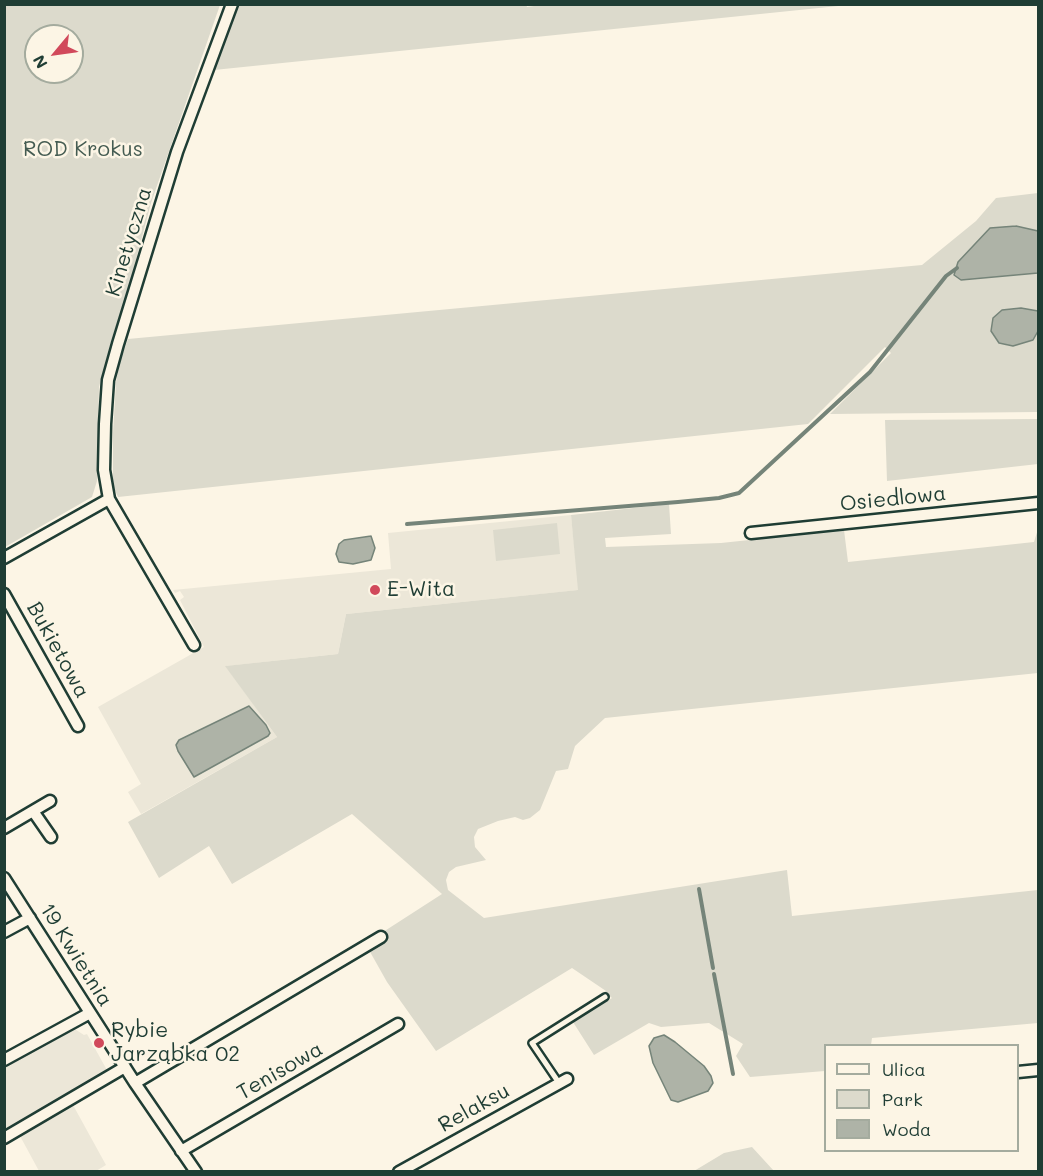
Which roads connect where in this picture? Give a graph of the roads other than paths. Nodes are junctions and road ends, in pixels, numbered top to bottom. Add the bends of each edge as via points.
1 (231, 4) edge
2 (109, 499) junction
3 (1038, 503) edge
4 (751, 533) dead end
5 (4, 558) edge
6 (4, 594) edge
7 (194, 645) dead end
8 (78, 726) dead end
9 (50, 801) dead end
10 (33, 811) junction
11 (4, 828) edge
12 (51, 837) dead end
13 (4, 878) edge
14 (30, 918) junction
15 (4, 932) edge
16 (381, 937) dead end
17 (605, 996) dead end
18 (90, 1013) junction
19 (398, 1024) dead end
20 (4, 1060) edge
21 (125, 1067) junction
22 (1038, 1070) edge
23 (1019, 1072) edge
24 (563, 1081) joint
25 (135, 1083) junction
26 (4, 1138) edge
27 (181, 1151) junction
28 (196, 1172) edge
29 (399, 1172) edge

1 - 2 street, Kinetyczna via 177,152 108,381 104,470
2 - 5 street
2 - 7 street
3 - 4 street, Osiedlowa
6 - 8 street, Bukietowa
9 - 10 street
10 - 11 street
10 - 12 street
13 - 14 street, 19 Kwietnia
14 - 15 street
14 - 18 street, 19 Kwietnia
16 - 25 street
17 - 24 lane via 532,1043
18 - 20 street
18 - 21 street, 19 Kwietnia
19 - 27 street, Tenisowa
21 - 25 street, 19 Kwietnia
21 - 26 street
22 - 23 street
24 - 29 street, Relaksu
25 - 27 street, 19 Kwietnia
27 - 28 street, 19 Kwietnia

